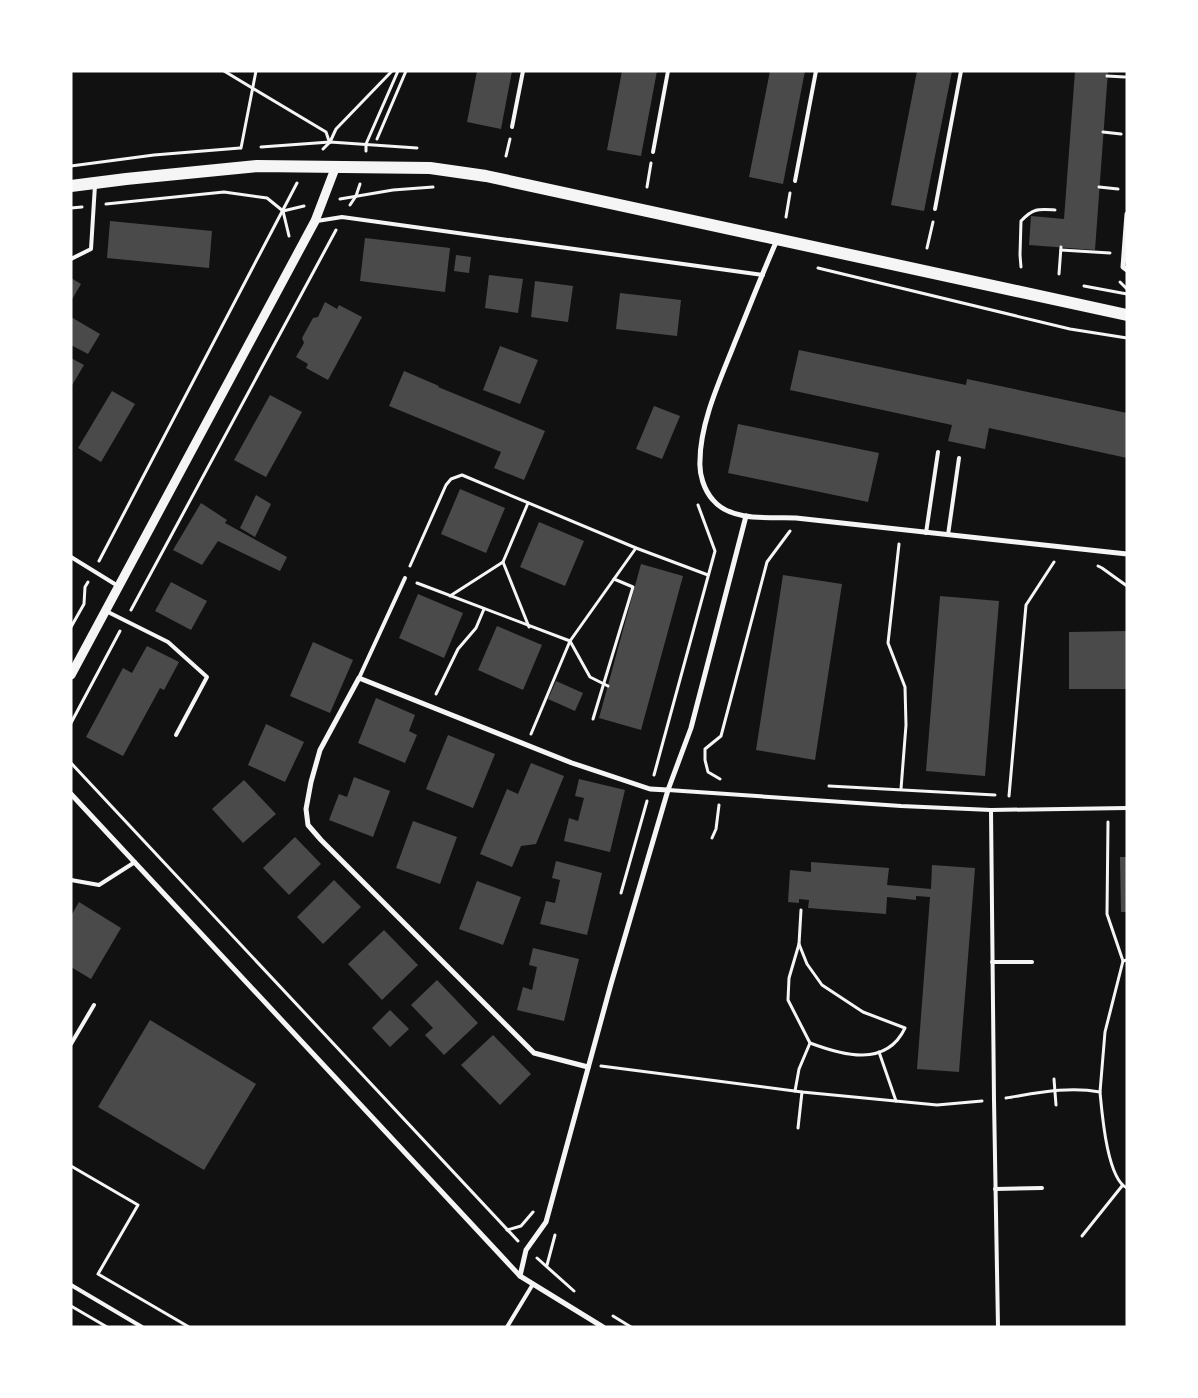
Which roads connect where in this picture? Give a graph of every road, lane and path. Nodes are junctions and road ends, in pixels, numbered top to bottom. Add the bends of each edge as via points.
1 (224, 71) edge
2 (256, 71) edge
3 (392, 71) edge
4 (398, 71) edge
5 (406, 71) edge
6 (523, 71) edge
7 (668, 71) edge
8 (816, 71) edge
9 (961, 71) edge
10 (1107, 76) dead end
11 (1125, 77) dead end
12 (254, 89) junction
13 (512, 127) dead end
14 (1103, 132) dead end
15 (1121, 134) dead end
16 (377, 139) dead end
17 (366, 144) dead end
18 (241, 148) dead end
19 (653, 152) joint
20 (336, 166) junction
21 (795, 181) joint
22 (95, 182) junction
23 (71, 186) edge
24 (438, 187) dead end
25 (647, 187) dead end
26 (1099, 187) dead end
27 (1118, 189) dead end
28 (356, 196) dead end
29 (94, 206) junction
30 (71, 208) edge
31 (935, 209) joint
32 (1055, 210) dead end
33 (1127, 214) edge
34 (786, 217) dead end
35 (315, 221) junction
36 (333, 235) dead end
37 (778, 240) junction
38 (927, 248) dead end
39 (1113, 254) dead end
40 (71, 259) edge
41 (809, 266) dead end
42 (1021, 267) dead end
43 (1125, 268) edge
44 (1059, 274) dead end
45 (763, 275) junction
46 (1127, 315) edge
47 (1127, 338) edge
48 (938, 452) dead end
49 (959, 458) dead end
50 (696, 501) dead end
51 (528, 503) junction
52 (746, 516) junction
53 (790, 530) dead end
54 (926, 533) junction
55 (948, 535) junction
56 (908, 545) dead end
57 (636, 548) junction
58 (1127, 554) edge
59 (71, 557) edge
60 (1045, 561) dead end
61 (503, 562) junction
62 (1054, 562) junction
63 (1064, 562) dead end
64 (1093, 565) dead end
65 (94, 571) junction
66 (708, 575) junction
67 (405, 578) junction
68 (614, 579) junction
69 (1127, 586) edge
70 (119, 587) junction
71 (450, 596) junction
72 (484, 609) junction
73 (106, 611) junction
74 (124, 622) junction
75 (529, 626) junction
76 (71, 627) edge
77 (570, 641) junction
78 (71, 675) edge
79 (359, 678) junction
80 (606, 685) junction
81 (430, 706) junction
82 (593, 719) dead end
83 (71, 723) edge
84 (176, 735) dead end
85 (526, 744) junction
86 (71, 763) edge
87 (821, 785) dead end
88 (650, 789) junction
89 (901, 789) junction
90 (668, 790) junction
91 (71, 794) edge
92 (720, 794) junction
93 (999, 795) dead end
94 (1019, 796) dead end
95 (711, 806) dead end
96 (719, 806) junction
97 (1127, 808) edge
98 (991, 810) junction
99 (1108, 819) dead end
100 (712, 838) dead end
101 (135, 862) junction
102 (71, 880) edge
103 (621, 893) dead end
104 (801, 910) dead end
105 (799, 944) junction
106 (1125, 960) edge
107 (992, 962) junction
108 (1032, 962) dead end
109 (94, 1006) dead end
110 (810, 1043) junction
111 (71, 1044) edge
112 (879, 1052) junction
113 (603, 1058) dead end
114 (588, 1067) junction
115 (1054, 1079) dead end
116 (795, 1091) junction
117 (1055, 1091) junction
118 (802, 1092) junction
119 (1100, 1092) junction
120 (994, 1100) junction
121 (896, 1101) junction
122 (1056, 1105) dead end
123 (798, 1128) dead end
124 (71, 1166) edge
125 (1122, 1186) junction
126 (1042, 1188) dead end
127 (1127, 1188) edge
128 (996, 1189) junction
129 (534, 1211) dead end
130 (557, 1229) dead end
131 (507, 1230) junction
132 (1082, 1236) dead end
133 (526, 1250) junction
134 (547, 1265) junction
135 (520, 1276) junction
136 (533, 1284) junction
137 (71, 1285) edge
138 (579, 1296) dead end
139 (71, 1306) edge
140 (608, 1313) dead end
141 (107, 1327) edge
142 (142, 1327) edge
143 (189, 1327) edge
144 (507, 1327) edge
145 (603, 1327) edge
146 (631, 1327) edge
147 (998, 1327) edge

1 - 12 path
2 - 12 path
3 - 12 path via 336,129 330,142 326,132
4 - 17 path
5 - 16 path
6 - 13 lane
7 - 19 lane
8 - 21 lane
9 - 31 lane
10 - 11 path
12 - 18 path
14 - 15 path
19 - 25 path
20 - 22 main road via 257,166
20 - 35 street
20 - 37 main road via 430,168 486,176
21 - 34 path
22 - 23 main road
22 - 29 lane
24 - 28 path
26 - 27 path
29 - 30 path
29 - 40 lane via 91,249
29 - 65 path via 224,192 267,198 283,210
31 - 38 path
32 - 42 path via 1037,209 1021,221
33 - 43 street
35 - 45 lane via 342,217
35 - 70 street
36 - 74 path
37 - 45 street
37 - 46 main road
39 - 44 path via 1061,249
41 - 47 path via 1070,329
45 - 52 street via 713,396 701,447 703,483 713,501 729,512
48 - 54 lane
49 - 55 lane
50 - 66 path via 715,551
51 - 57 path
51 - 61 path
51 - 67 path via 462,475 451,478
52 - 54 street via 796,518
52 - 90 street via 691,728
53 - 92 path via 766,562 722,736 705,749 708,772 721,781
54 - 55 street
55 - 58 street
56 - 89 path via 899,544 888,643 904,687 906,725
57 - 66 path
57 - 68 path
59 - 65 lane
60 - 62 path
61 - 71 path
61 - 75 path
62 - 63 path
62 - 94 path via 1026,606 1009,796
64 - 69 path
65 - 70 lane
65 - 76 path via 85,586 84,604
66 - 88 path
67 - 71 path
67 - 79 lane
68 - 77 path
68 - 80 path via 633,587
70 - 73 street
71 - 72 path
72 - 75 path
72 - 81 path via 476,628 458,649
73 - 74 lane
73 - 78 street
74 - 83 path
74 - 84 lane via 168,642 207,677
75 - 77 path
77 - 80 path via 590,677
77 - 85 path
79 - 81 street
79 - 114 street via 320,750 306,809 308,825 534,1053
80 - 82 path
81 - 85 street
85 - 88 street
86 - 131 path
87 - 89 path
88 - 90 street
88 - 103 path
89 - 93 path
90 - 92 lane
90 - 114 street
91 - 101 street
92 - 96 path
92 - 98 lane
95 - 96 path
96 - 100 path
97 - 98 lane
98 - 107 lane
99 - 106 path via 1107,914
101 - 102 lane via 99,885
101 - 135 street
104 - 105 path
105 - 110 path via 789,978 788,1000
105 - 112 path via 807,964 822,985 863,1012 905,1028 900,1037
106 - 119 path via 1105,1032
107 - 108 lane
107 - 120 lane
109 - 111 lane
110 - 112 path via 849,1055
110 - 116 path via 799,1069
112 - 121 path
113 - 116 path via 600,1066
114 - 133 street via 546,1222
115 - 117 path
116 - 118 path
117 - 119 path via 1085,1089
117 - 120 path
117 - 122 path
118 - 121 path
118 - 123 path
119 - 125 path via 1109,1156
120 - 121 path via 937,1105
120 - 128 lane
124 - 143 path via 138,1205 98,1274
125 - 127 path
125 - 132 path
126 - 128 lane
128 - 147 lane
129 - 131 path via 521,1226
130 - 134 path
131 - 133 path
133 - 134 path
133 - 135 street
134 - 138 path
135 - 136 street
136 - 144 lane
136 - 145 street
137 - 142 lane
139 - 141 path
140 - 146 path

